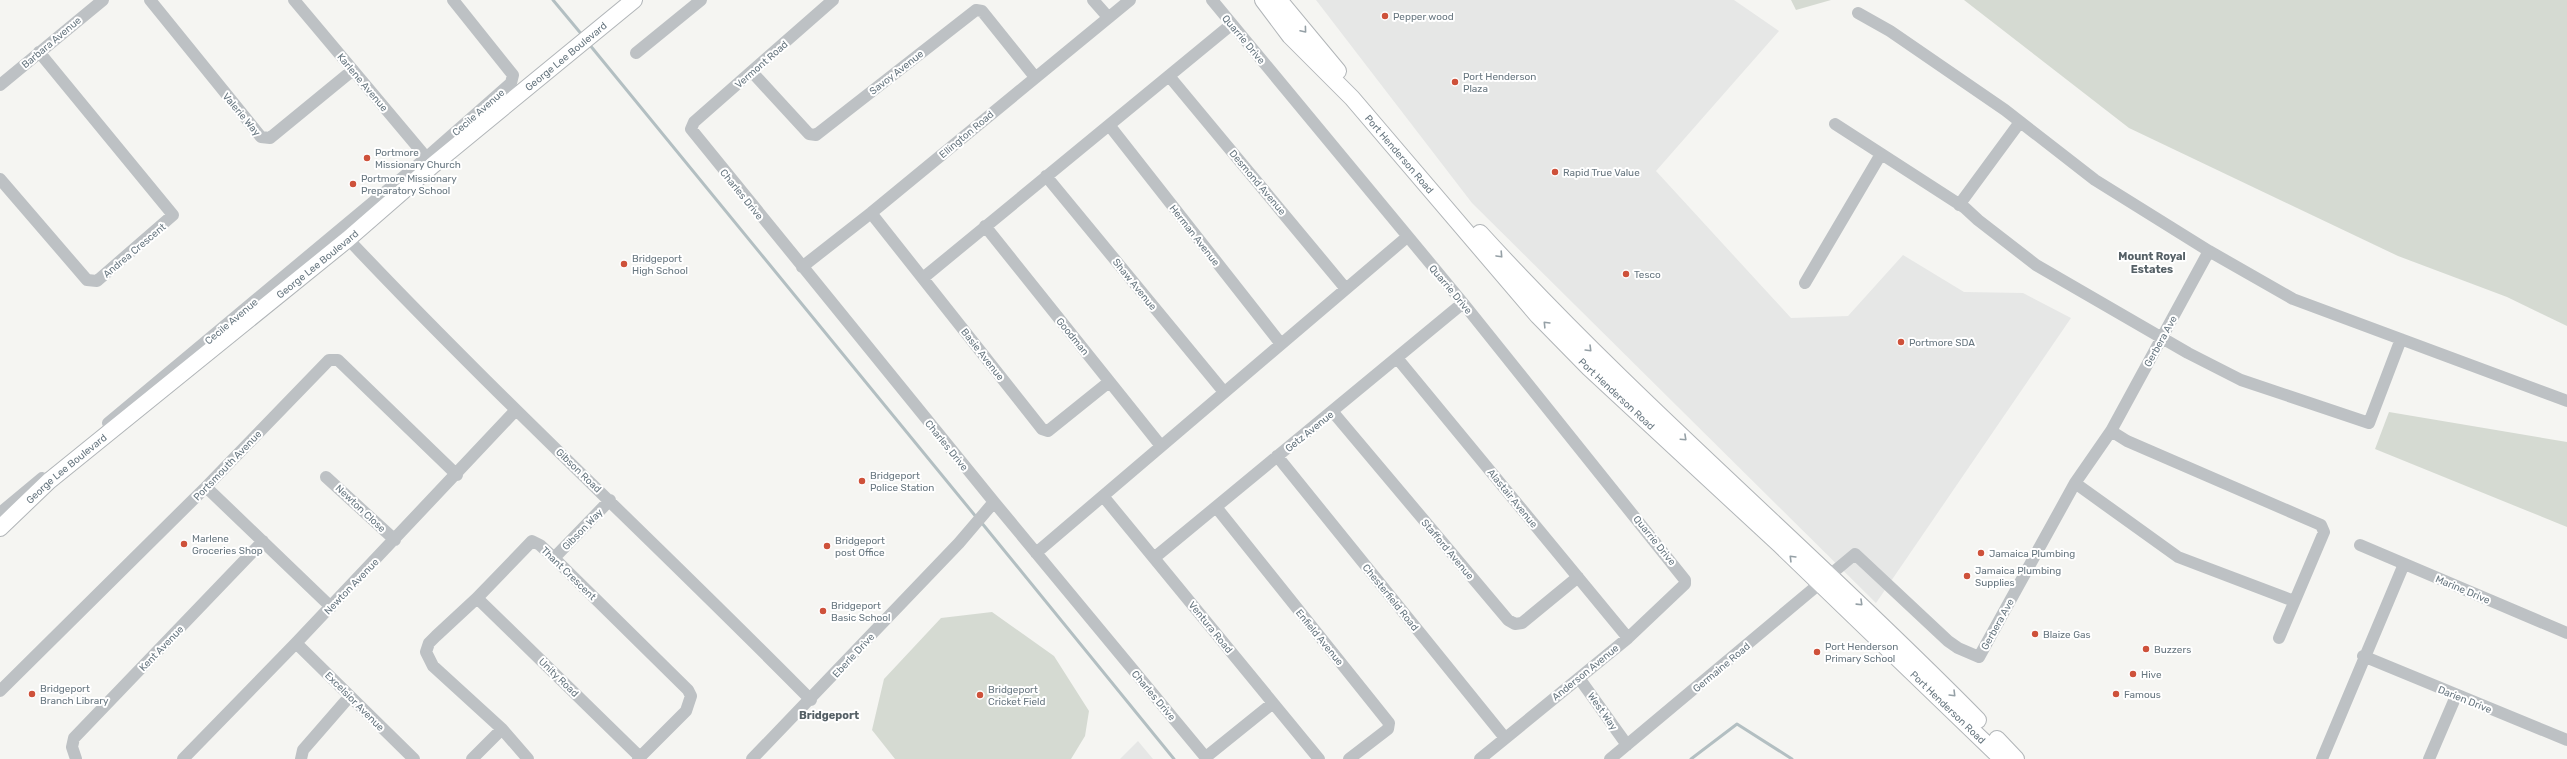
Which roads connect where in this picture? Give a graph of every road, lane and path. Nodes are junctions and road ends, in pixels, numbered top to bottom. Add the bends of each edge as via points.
1 (102, 0) edge
2 (150, 0) edge
3 (294, 0) edge
4 (453, 0) edge
5 (634, 0) edge
6 (701, 0) edge
7 (833, 0) edge
8 (1093, 0) edge
9 (1130, 0) edge
10 (1212, 0) edge
11 (1263, 0) edge
12 (1279, 0) edge
13 (1858, 13) dead end
14 (1108, 17) junction
15 (1232, 24) junction
16 (39, 52) junction
17 (636, 53) dead end
18 (353, 70) junction
19 (752, 72) junction
20 (1169, 76) junction
21 (1035, 77) junction
22 (0, 85) edge
23 (2020, 122) junction
24 (1835, 124) dead end
25 (1109, 125) junction
26 (691, 129) joint
27 (1881, 154) junction
28 (430, 161) junction
29 (1046, 176) junction
30 (0, 179) edge
31 (1959, 204) junction
32 (872, 213) junction
33 (985, 226) junction
34 (1408, 237) junction
35 (348, 238) junction
36 (2209, 252) junction
37 (802, 267) junction
38 (923, 278) junction
39 (1805, 283) dead end
40 (1346, 289) junction
41 (1463, 303) junction
42 (2162, 338) junction
43 (2401, 339) junction
44 (1281, 344) junction
45 (1397, 358) junction
46 (1109, 382) junction
47 (1224, 392) junction
48 (2567, 401) edge
49 (516, 410) junction
50 (1332, 411) junction
51 (2112, 431) junction
52 (1160, 446) junction
53 (1277, 456) junction
54 (457, 475) junction
55 (326, 476) dead end
56 (2075, 483) junction
57 (206, 487) junction
58 (1103, 496) junction
59 (610, 500) junction
60 (994, 502) junction
61 (1216, 507) junction
62 (0, 513) edge
63 (0, 528) edge
64 (395, 540) junction
65 (263, 541) junction
66 (2360, 545) dead end
67 (1036, 553) junction
68 (554, 558) junction
69 (1154, 558) junction
70 (2404, 564) junction
71 (1578, 577) junction
72 (1685, 580) joint
73 (1826, 581) junction
74 (477, 598) junction
75 (2294, 601) junction
76 (331, 607) junction
77 (2567, 633) edge
78 (1628, 638) junction
79 (2278, 638) dead end
80 (296, 643) junction
81 (2363, 656) junction
82 (1579, 678) junction
83 (0, 691) edge
84 (350, 696) junction
85 (2456, 696) junction
86 (811, 700) junction
87 (1273, 703) junction
88 (502, 729) junction
89 (1505, 738) junction
90 (2567, 740) edge
91 (1627, 745) junction
92 (639, 758) edge
93 (1206, 758) edge
94 (76, 759) edge
95 (184, 759) edge
96 (301, 759) edge
97 (414, 759) edge
98 (472, 759) edge
99 (528, 759) edge
100 (752, 759) edge
101 (1319, 759) edge
102 (1349, 759) edge
103 (1480, 759) edge
104 (1610, 759) edge
105 (2002, 759) edge
106 (2016, 759) edge
107 (2322, 759) edge
108 (2429, 759) edge

1 - 16 street, Barbara Avenue
2 - 18 street, Valerie Way via 261,137 266,139
3 - 18 street, Karlene Avenue
4 - 28 street, Cecile Avenue via 513,79 511,84
5 - 28 main road, George Lee Boulevard
6 - 17 street
7 - 19 street, Vermont Road
8 - 14 street
9 - 14 street, Ellington Road
10 - 15 street, Quarrie Drive
73 -> 11 main road, Port Henderson Road via 1780,545 1589,368 1538,316 1352,98 1290,36
12 -> 73 main road, Port Henderson Road via 1460,212 1543,303
13 - 23 street via 1890,31
14 - 21 street, Ellington Road
15 - 20 street
15 - 34 street, Quarrie Drive
16 - 22 street, Barbara Avenue
16 - 30 street, Andrea Crescent via 173,215 93,282 88,280
18 - 28 street, Karlene Avenue
19 - 21 street, Savoy Avenue via 809,134 816,135 976,10 982,11
19 - 26 street, Vermont Road via 694,122
20 - 25 street
20 - 40 street, Desmond Avenue
21 - 32 street, Ellington Road
23 - 31 street
23 - 36 street via 2095,180
24 - 27 street
25 - 29 street
25 - 44 street, Herman Avenue
26 - 37 street, Charles Drive
27 - 31 street
27 - 39 street
28 - 35 main road, George Lee Boulevard
28 - 62 street, Cecile Avenue
29 - 33 street
29 - 47 street, Shaw Avenue
31 - 42 street via 2036,265
32 - 37 street, Ellington Road
32 - 38 street, Basie Avenue
33 - 38 street
33 - 46 street, Goodman
34 - 40 street
34 - 41 street, Quarrie Drive
35 - 49 street, Gibson Road via 420,315
35 - 63 main road, George Lee Boulevard via 49,481
36 - 42 street, Gerbera Ave
36 - 43 street via 2294,299
37 - 60 street, Charles Drive
38 - 46 street, Basie Avenue via 1045,431
40 - 44 street
41 - 45 street, Getz Avenue
41 - 72 street, Quarrie Drive
42 - 43 street via 2241,380 2366,423 2371,421
42 - 51 street, Gerbera Ave
43 - 48 street
44 - 47 street
45 - 50 street, Getz Avenue
45 - 71 street, Alastair Avenue
46 - 52 street, Goodman
47 - 52 street
49 - 54 street, Newton Avenue
49 - 59 street, Gibson Road
50 - 53 street, Getz Avenue
50 - 71 street, Stafford Avenue via 1508,620 1515,624 1522,623
51 - 56 street, Gerbera Ave
51 - 75 street via 2127,441 2321,525 2324,532
52 - 58 street
53 - 61 street, Getz Avenue
53 - 89 street, Chesterfield Road
54 - 57 street, Portsmouth Avenue via 338,360 333,359 329,360
54 - 64 street, Newton Avenue
55 - 64 street, Newton Close
56 - 73 street, Gerbera Ave via 1979,657 1948,641 1855,554
56 - 75 street via 2178,558
57 - 65 street
57 - 83 street, Portsmouth Avenue
58 - 67 street
58 - 69 street, Ventura Road
59 - 68 street, Gibson Way
59 - 86 street, Gibson Road
60 - 67 street, Charles Drive
60 - 86 street, Eberle Drive
61 - 69 street, Getz Avenue
61 - 102 street, Enfield Avenue via 1389,723 1388,729
64 - 76 street, Newton Avenue
65 - 76 street
65 - 94 street, Kent Avenue via 74,738 72,746
66 - 70 street, Marine Drive
67 - 93 street, Charles Drive
68 - 74 street, Thant Crescent via 536,542 528,542
68 - 92 street, Thant Crescent via 683,685 691,696 686,711
69 - 87 street, Ventura Road
70 - 77 street, Marine Drive
70 - 81 street
71 - 78 street, Alastair Avenue
72 - 78 street, Anderson Avenue via 1685,584
73 - 91 street, Germaine Road
73 - 105 main road, Port Henderson Road
73 -> 106 main road, Port Henderson Road
74 - 88 street, Thant Crescent via 436,636 426,652 433,666
74 - 92 street, Unity Road
75 - 79 street
76 - 80 street, Newton Avenue
78 - 82 street, Anderson Avenue
80 - 84 street, Excelsior Avenue
80 - 95 street, Newton Avenue
81 - 85 street, Darien Drive
81 - 107 street
82 - 89 street, Anderson Avenue
82 - 91 street, West Way
84 - 96 street via 303,750
84 - 97 street, Excelsior Avenue
85 - 90 street, Darien Drive
85 - 108 street
86 - 100 street, Eberle Drive
87 - 93 street
87 - 101 street, Ventura Road
88 - 98 street
88 - 99 street, Thant Crescent
89 - 103 street, Anderson Avenue
91 - 104 street, Germaine Road

